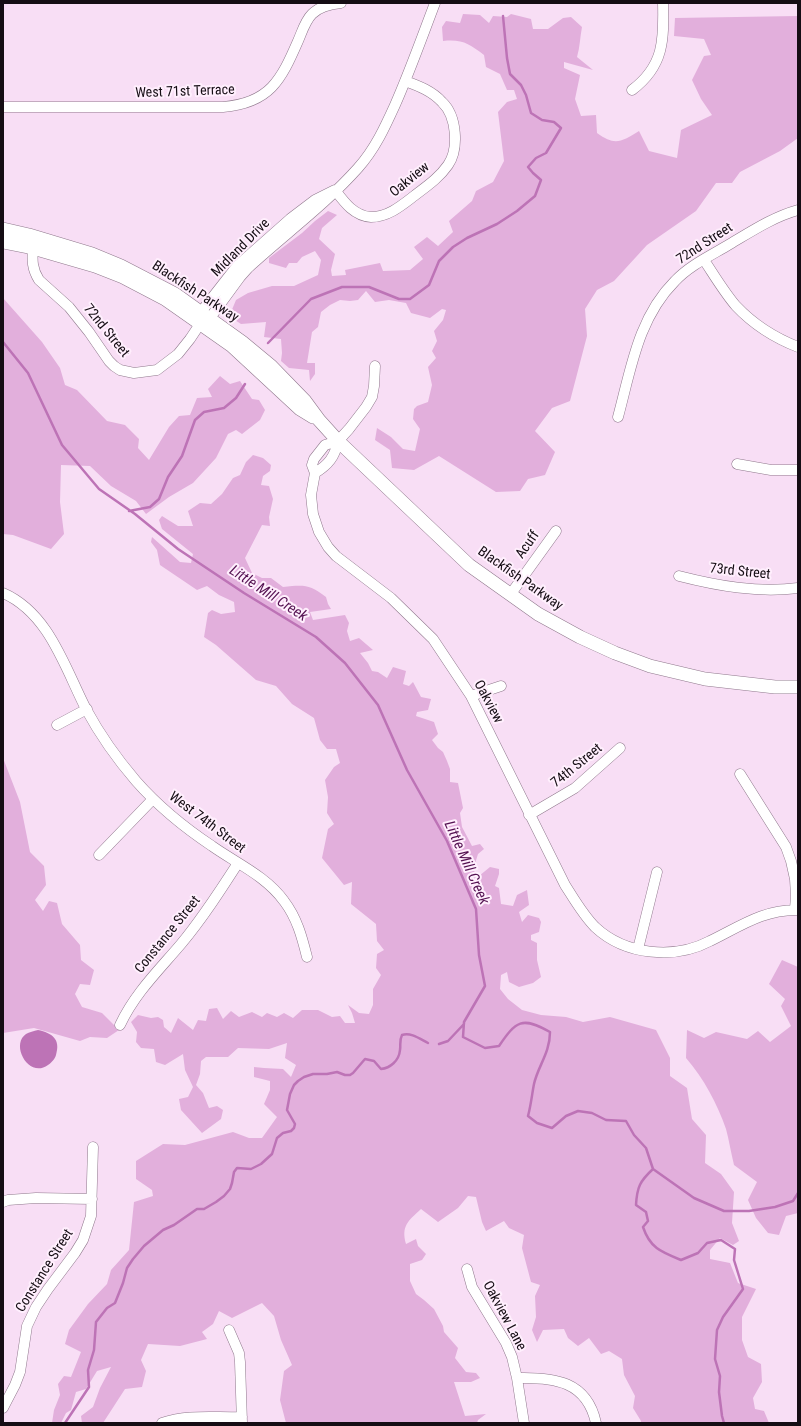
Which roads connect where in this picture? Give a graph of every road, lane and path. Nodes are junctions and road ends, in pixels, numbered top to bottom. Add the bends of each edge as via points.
1 (341, 3) edge
2 (435, 3) edge
3 (663, 3) edge
4 (406, 81) junction
5 (632, 90) dead end
6 (3, 107) edge
7 (335, 190) junction
8 (798, 210) edge
9 (3, 229) edge
10 (3, 242) edge
11 (33, 248) junction
12 (704, 260) junction
13 (203, 318) junction
14 (798, 347) edge
15 (375, 366) dead end
16 (618, 417) dead end
17 (338, 441) junction
18 (737, 464) dead end
19 (798, 470) edge
20 (556, 530) dead end
21 (679, 576) dead end
22 (798, 588) edge
23 (3, 593) edge
24 (510, 595) junction
25 (798, 678) edge
26 (749, 683) junction
27 (501, 686) dead end
28 (798, 687) edge
29 (471, 696) junction
30 (87, 709) junction
31 (57, 726) dead end
32 (620, 748) dead end
33 (740, 774) dead end
34 (153, 799) junction
35 (530, 815) junction
36 (99, 855) dead end
37 (238, 863) junction
38 (658, 872) dead end
39 (797, 910) edge
40 (638, 949) junction
41 (306, 957) dead end
42 (120, 1025) dead end
43 (94, 1147) dead end
44 (92, 1199) junction
45 (3, 1202) edge
46 (467, 1269) dead end
47 (229, 1330) dead end
48 (517, 1378) junction
49 (3, 1408) edge
50 (242, 1420) edge
51 (162, 1423) edge
52 (524, 1423) edge
53 (596, 1423) edge

1 - 6 street, West 71st Terrace via 323,6 312,14 281,77 260,96 240,105
2 - 4 street, Midland Drive
3 - 5 street via 661,51 644,81
4 - 7 street, Midland Drive via 381,136 359,167
4 - 7 street, Oakview via 429,91 448,108 455,137 454,152 449,164 435,180 385,215 372,217 358,213 350,208
7 - 13 street, Midland Drive via 321,206 248,268
8 - 12 street, 72nd Street via 771,220
9 - 13 main road, Blackfish Parkway via 99,257 175,294
10 - 11 main road, Blackfish Parkway
11 - 13 main road, Blackfish Parkway via 123,277
11 - 13 street, 72nd Street via 33,270 39,280 69,307 109,361 120,370 134,373 157,370 178,354
12 - 14 street via 732,300 751,319 773,335
12 - 16 street, 72nd Street via 675,281 648,318 635,353
13 - 17 main road, Blackfish Parkway via 300,409 318,420
15 - 17 street, Oakview via 372,396 359,418
17 - 24 main road, Blackfish Parkway via 469,565
17 - 29 street, Oakview via 336,452 324,467 315,473 311,496 318,532 336,556 391,598 433,639
18 - 19 street via 771,470
20 - 24 street, Acuff
21 - 22 street, 73rd Street via 714,585 752,589
23 - 30 street, West 74th Street via 21,603 45,629
24 - 26 main road, Blackfish Parkway via 580,637 650,666 705,679
25 - 26 main road, Blackfish Parkway
26 - 28 main road, Blackfish Parkway
27 - 29 street
29 - 35 street, Oakview
30 - 31 street
30 - 34 street, West 74th Street via 122,764
32 - 35 street, 74th Street via 576,788
33 - 39 street via 786,847 795,879
34 - 36 street
34 - 37 street, West 74th Street via 195,834
35 - 40 street, Oakview via 565,885 595,927 615,941
37 - 41 street, West 74th Street via 271,886 284,901 295,918
37 - 42 street, Constance Street via 182,944 140,991
38 - 40 street
39 - 40 street, Oakview via 787,909 757,917 690,949 674,952
43 - 44 street, Constance Street
44 - 45 street via 36,1198
44 - 49 street, Constance Street via 91,1216 83,1240 36,1307 27,1326 20,1372
46 - 48 street, Oakview Lane via 472,1287 506,1343
47 - 50 street via 239,1353
48 - 52 street, Oakview Lane
48 - 53 street via 548,1378 561,1381 589,1403
50 - 51 street via 190,1417

